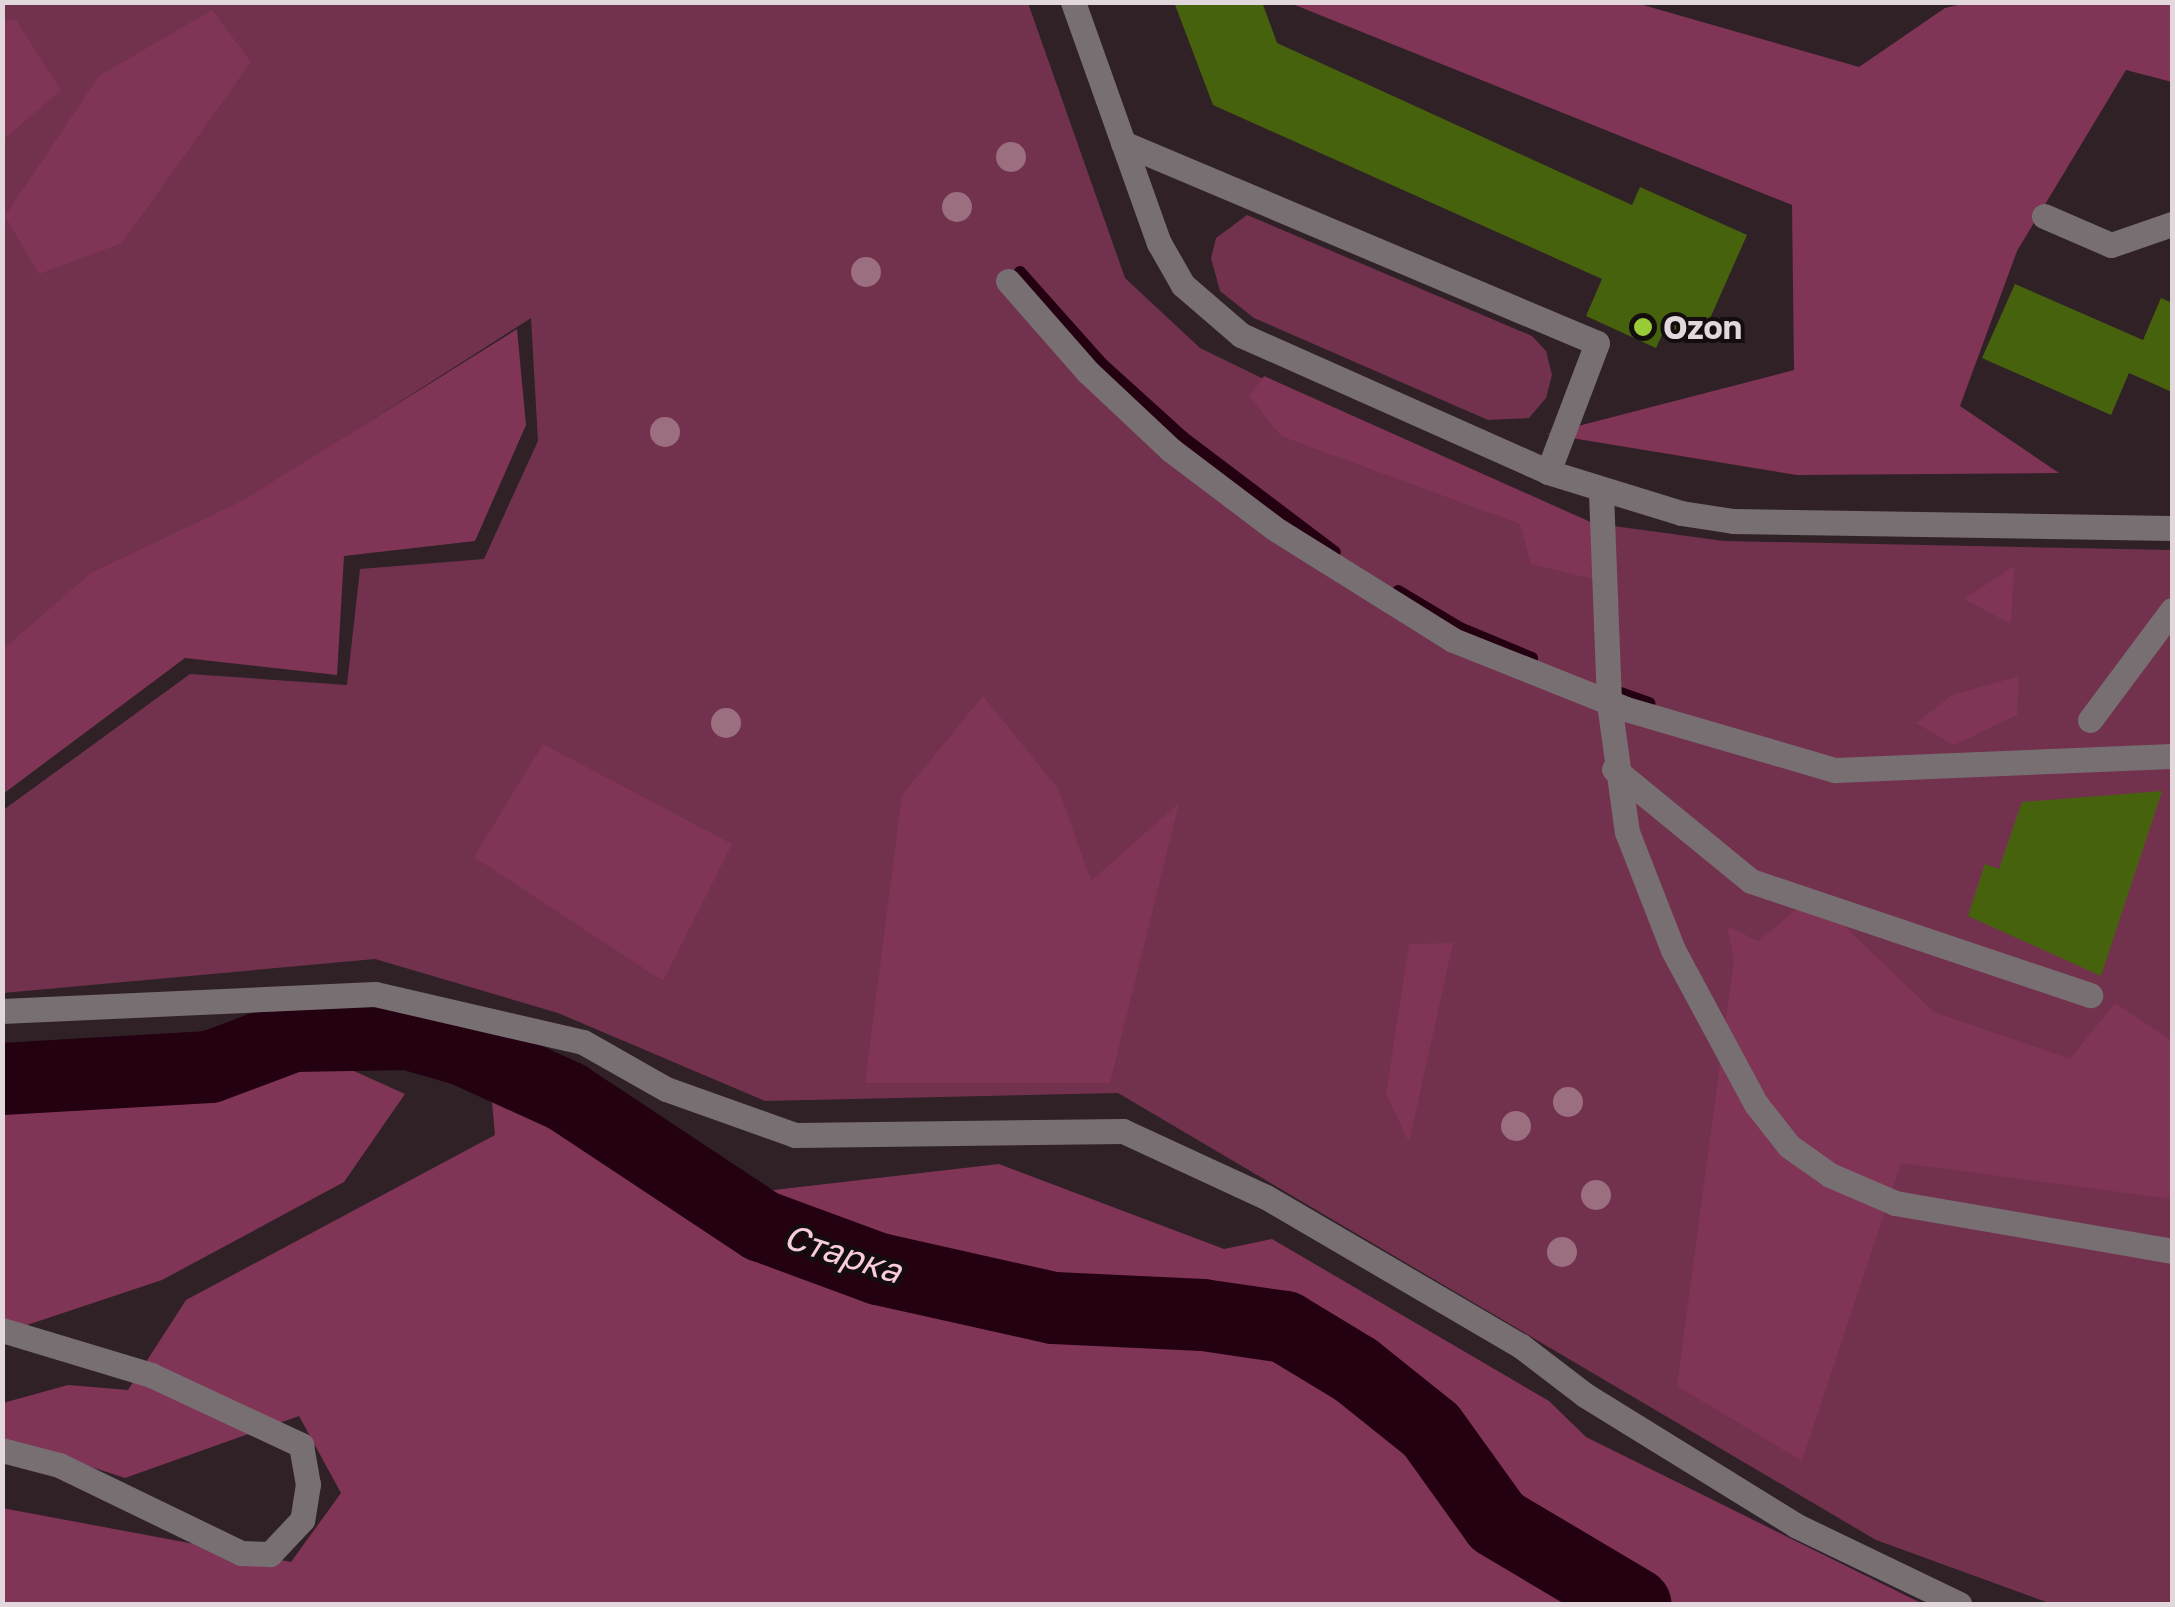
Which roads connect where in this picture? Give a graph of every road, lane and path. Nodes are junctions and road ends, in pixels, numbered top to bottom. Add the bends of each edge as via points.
1 (1073, 2) edge
2 (1124, 143) junction
3 (2044, 216) dead end
4 (2172, 224) edge
5 (1008, 282) dead end
6 (1548, 472) junction
7 (1601, 493) junction
8 (2172, 528) edge
9 (2172, 610) edge
10 (1608, 703) junction
11 (2090, 720) dead end
12 (2172, 756) edge
13 (1614, 769) junction
14 (2090, 995) dead end
15 (2, 1011) edge
16 (2172, 1251) edge
17 (2, 1330) edge
18 (2, 1450) edge
19 (1959, 1604) edge

1 - 2 street
2 - 6 street via 1159,243 1209,313 1241,335
2 - 6 street via 1598,343
3 - 4 street via 2111,246
5 - 10 street via 1170,450 1274,528 1453,640
6 - 7 street
7 - 8 street via 1733,520
7 - 10 street
9 - 11 street
10 - 12 street via 1835,770
10 - 13 street
13 - 14 street via 1751,881
13 - 16 street via 1628,832 1673,950 1756,1104 1789,1146 1830,1175 1894,1203
15 - 19 street via 376,994 582,1042 666,1089 795,1135 1123,1131 1266,1197 1521,1346 1585,1395 1797,1526
17 - 18 street via 151,1375 300,1445 308,1484 302,1520 270,1554 241,1554 59,1465

